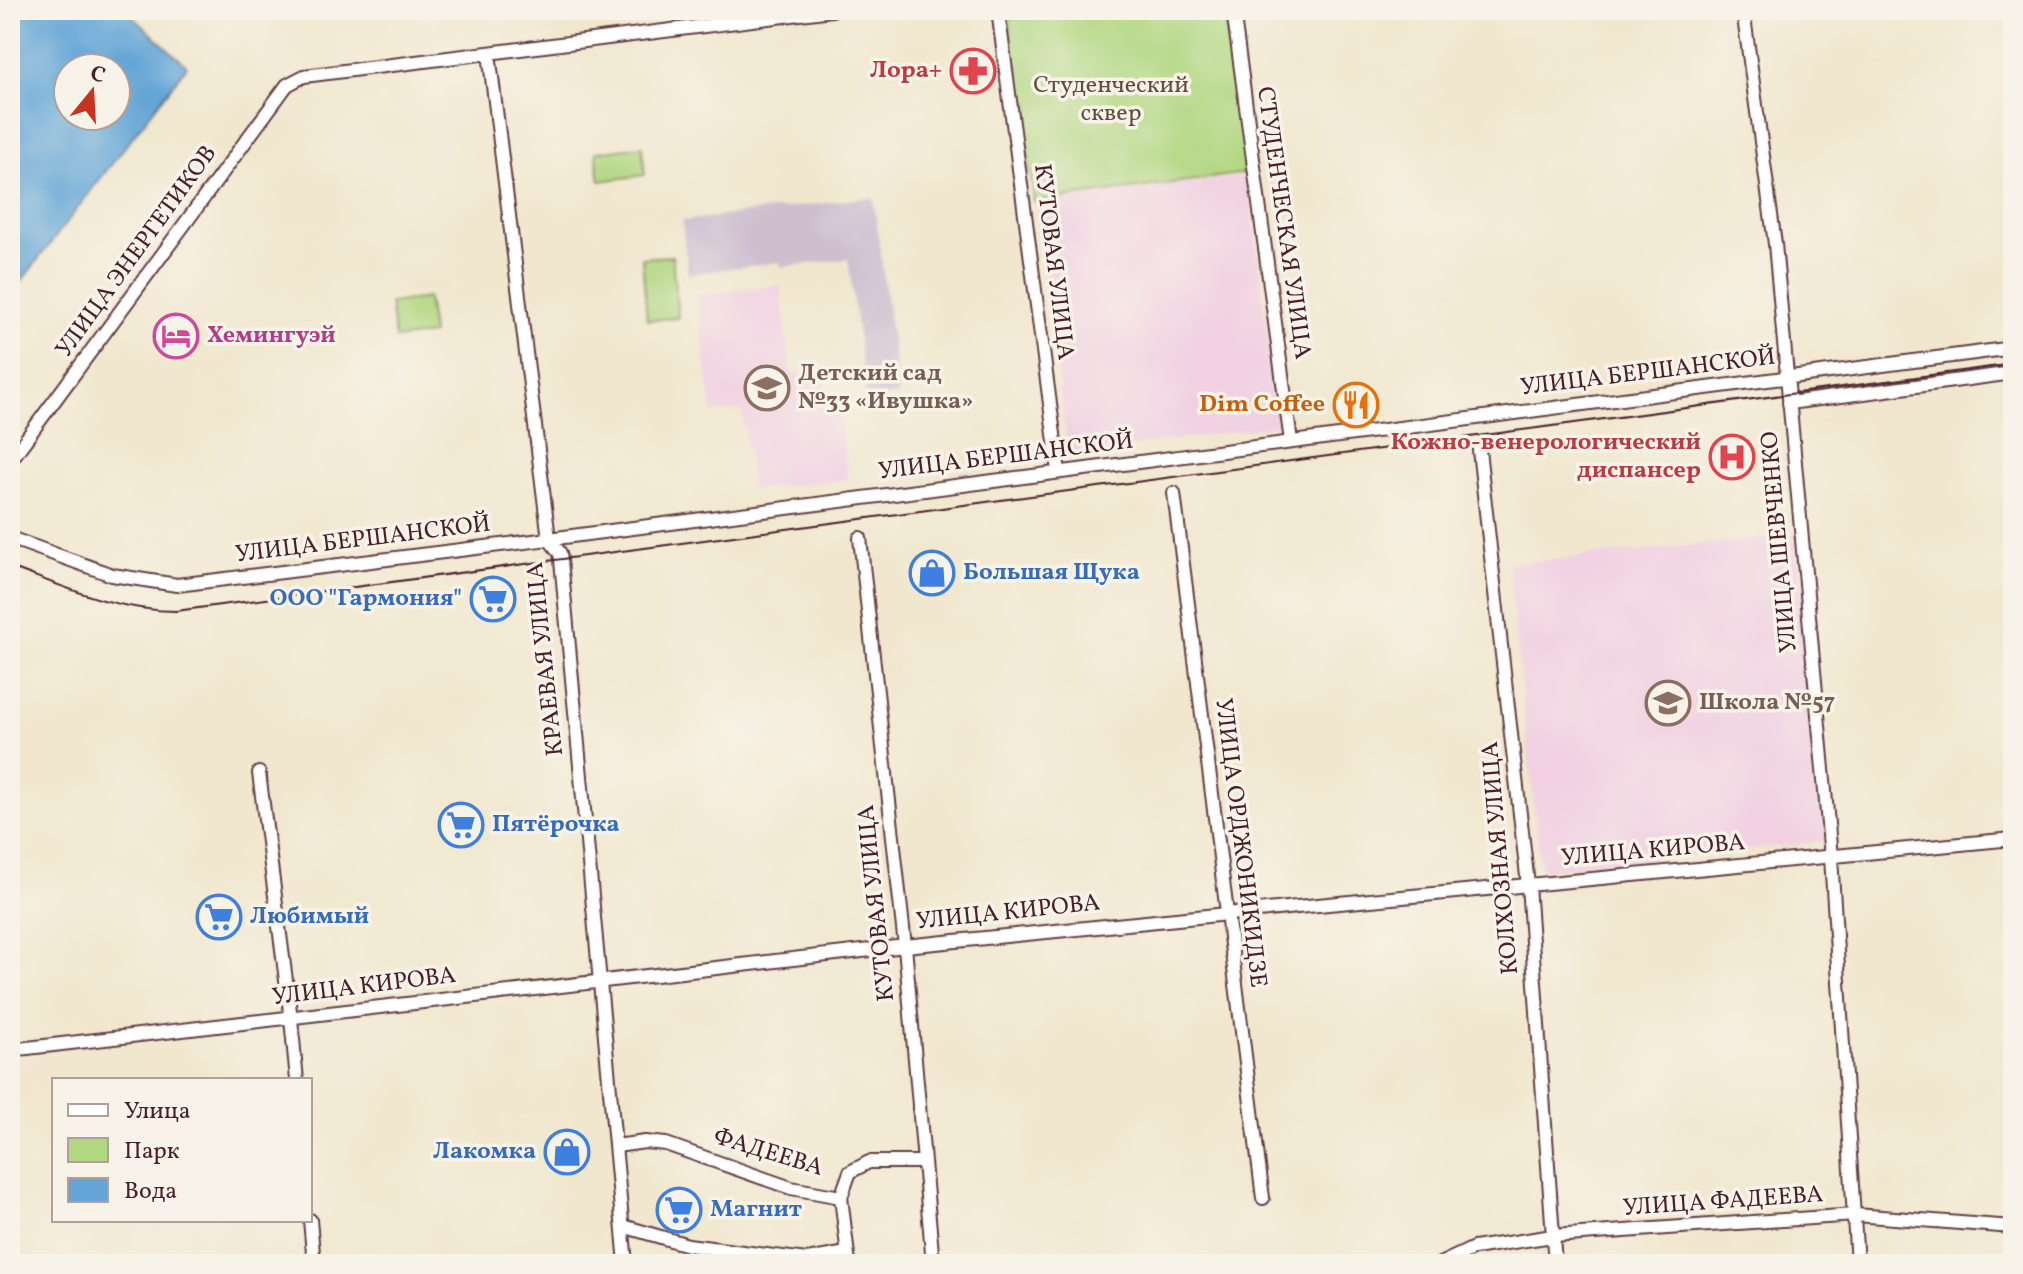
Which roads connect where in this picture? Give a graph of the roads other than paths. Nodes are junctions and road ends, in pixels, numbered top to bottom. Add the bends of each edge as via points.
1 (832, 10) edge
2 (998, 10) edge
3 (1233, 10) edge
4 (1743, 10) edge
5 (489, 53) junction
6 (2013, 348) edge
7 (2013, 373) edge
8 (1786, 377) junction
9 (1789, 403) junction
10 (1291, 442) junction
11 (1479, 450) dead end
12 (10, 461) edge
13 (1059, 472) junction
14 (1174, 493) dead end
15 (10, 538) edge
16 (860, 538) dead end
17 (549, 539) junction
18 (259, 773) dead end
19 (2013, 839) edge
20 (1831, 857) junction
21 (1528, 885) junction
22 (1227, 913) junction
23 (905, 946) junction
24 (600, 979) junction
25 (291, 1019) junction
26 (10, 1050) edge
27 (297, 1078) edge
28 (616, 1146) junction
29 (922, 1162) junction
30 (841, 1197) junction
31 (1263, 1198) dead end
32 (1855, 1215) junction
33 (310, 1222) edge
34 (623, 1226) junction
35 (2013, 1227) edge
36 (1553, 1236) junction
37 (848, 1258) edge
38 (314, 1264) edge
39 (626, 1264) edge
40 (933, 1264) edge
41 (1440, 1264) edge
42 (1555, 1264) edge
43 (1857, 1264) edge

1 - 5 street
2 - 13 street, КУТОВАЯ УЛИЦА
3 - 10 street, СТУДЕНЧЕСКАЯ УЛИЦА
4 - 8 street, УЛИЦА ШЕВЧЕНКО via 1775,244
5 - 12 street, УЛИЦА ЭНЕРГЕТИКОВ via 304,76 287,85
5 - 17 street, КРАЕВАЯ УЛИЦА
6 - 8 street, УЛИЦА БЕРШАНСКОЙ
7 - 9 street, УЛИЦА БЕРШАНСКОЙ
8 - 9 street, УЛИЦА ШЕВЧЕНКО
8 - 10 street, УЛИЦА БЕРШАНСКОЙ
9 - 20 street, УЛИЦА ШЕВЧЕНКО
10 - 13 street, УЛИЦА БЕРШАНСКОЙ
11 - 21 street, КОЛХОЗНАЯ УЛИЦА
13 - 17 street, УЛИЦА БЕРШАНСКОЙ
14 - 22 street, УЛИЦА ОРДЖОНИКИДЗЕ
15 - 17 street, УЛИЦА БЕРШАНСКОЙ via 112,575 177,585
16 - 23 street, КУТОВАЯ УЛИЦА
17 - 24 street, КРАЕВАЯ УЛИЦА via 561,560
18 - 25 street
19 - 20 street, УЛИЦА КИРОВА
20 - 21 street, УЛИЦА КИРОВА
20 - 32 street, УЛИЦА ШЕВЧЕНКО
21 - 22 street, УЛИЦА КИРОВА
21 - 36 street, КОЛХОЗНАЯ УЛИЦА
22 - 23 street, УЛИЦА КИРОВА
22 - 31 street, УЛИЦА ОРДЖОНИКИДЗЕ
23 - 24 street, УЛИЦА КИРОВА
23 - 29 street, КУТОВАЯ УЛИЦА
24 - 25 street, УЛИЦА КИРОВА
24 - 28 street, КРАЕВАЯ УЛИЦА
25 - 26 street, УЛИЦА КИРОВА
25 - 27 street
28 - 30 street, ФАДЕЕВА via 666,1144 791,1188
28 - 34 street, КРАЕВАЯ УЛИЦА
29 - 30 street via 869,1162 850,1172
29 - 40 street, КУТОВАЯ УЛИЦА
30 - 37 street, ФАДЕЕВА
32 - 35 street, УЛИЦА ФАДЕЕВА
32 - 36 street, УЛИЦА ФАДЕЕВА
32 - 43 street, УЛИЦА ШЕВЧЕНКО
33 - 38 street
34 - 37 street via 688,1245 807,1260
34 - 39 street, КРАЕВАЯ УЛИЦА
36 - 41 street, УЛИЦА ФАДЕЕВА via 1474,1248
36 - 42 street, КОЛХОЗНАЯ УЛИЦА

